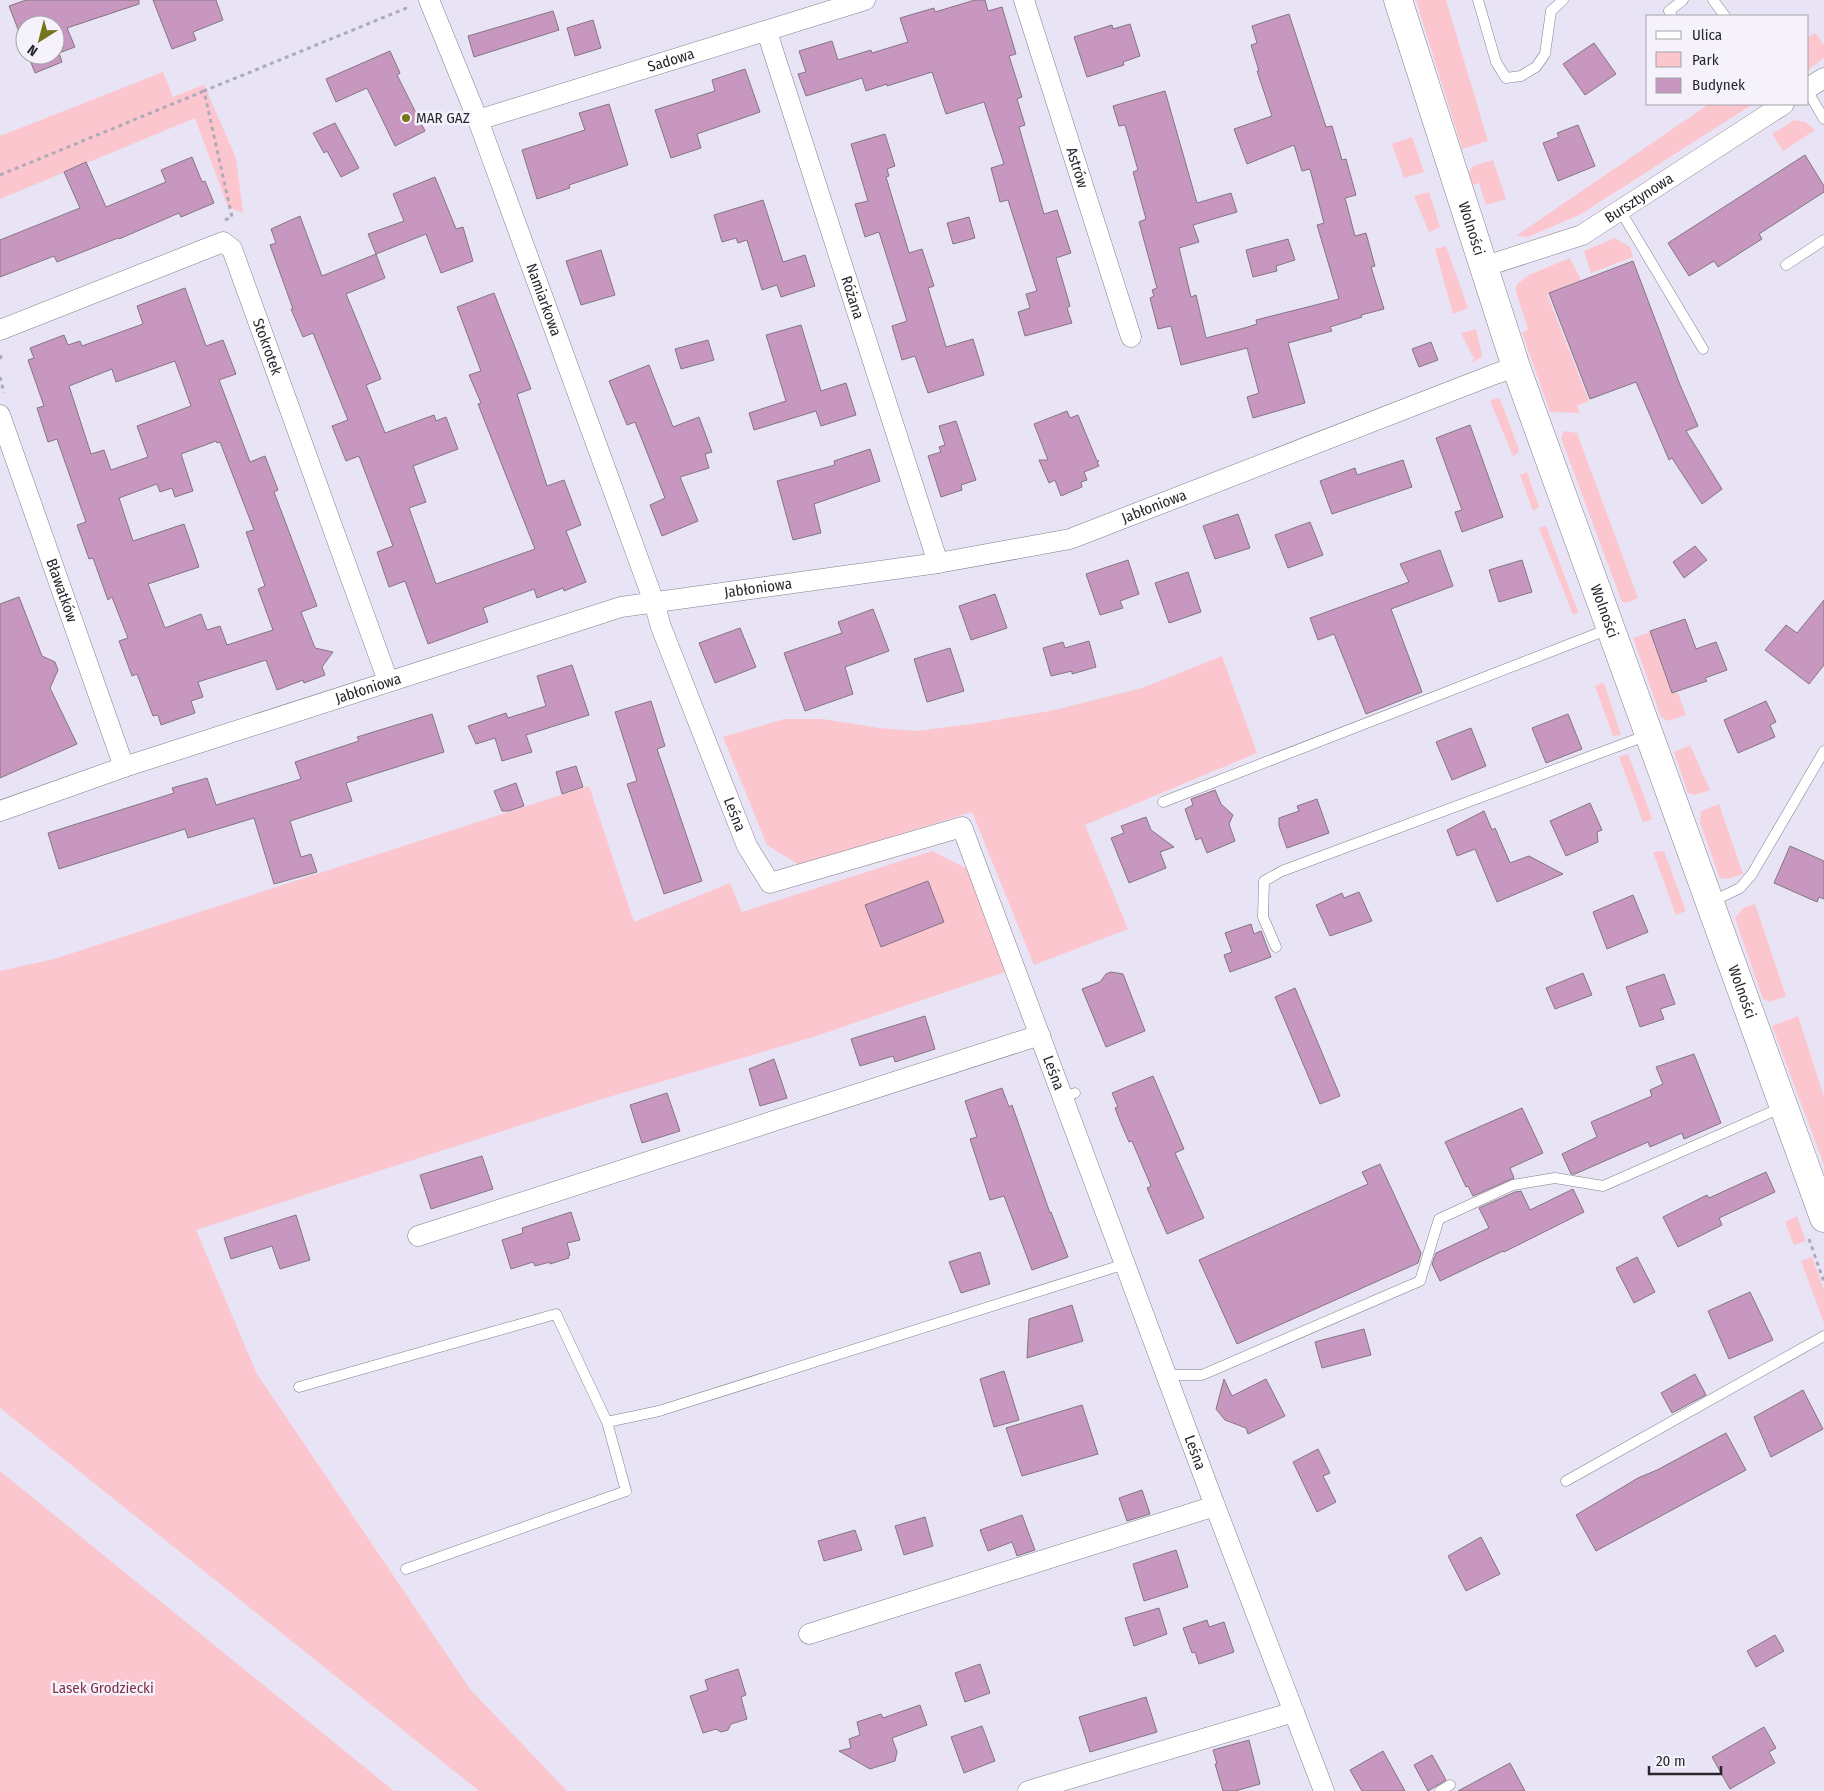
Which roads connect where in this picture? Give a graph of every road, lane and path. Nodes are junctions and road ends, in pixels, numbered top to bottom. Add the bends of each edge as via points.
1 (866, 0) edge
2 (1024, 0) edge
3 (1398, 0) edge
4 (1478, 0) edge
5 (1563, 0) edge
6 (1683, 0) edge
7 (1714, 0) edge
8 (421, 3) edge
9 (1671, 15) edge
10 (1724, 15) edge
11 (767, 32) junction
12 (1824, 78) edge
13 (1809, 89) edge
14 (204, 91) junction
15 (1809, 92) edge
16 (1782, 105) edge
17 (1824, 118) edge
18 (478, 120) junction
19 (0, 175) edge
20 (1620, 210) junction
21 (223, 221) dead end
22 (1824, 240) edge
23 (1786, 265) dead end
24 (1483, 267) junction
25 (0, 330) edge
26 (1131, 337) dead end
27 (1703, 349) dead end
28 (1516, 367) junction
29 (0, 377) edge
30 (3, 407) edge
31 (938, 563) junction
32 (654, 602) junction
33 (1610, 628) junction
34 (388, 681) junction
35 (1649, 735) junction
36 (1824, 751) edge
37 (124, 767) junction
38 (1163, 802) dead end
39 (0, 811) edge
40 (1710, 903) junction
41 (1276, 947) dead end
42 (1040, 1035) junction
43 (1784, 1107) junction
44 (1824, 1218) edge
45 (418, 1236) dead end
46 (1126, 1264) junction
47 (1824, 1336) edge
48 (1166, 1375) junction
49 (299, 1387) dead end
50 (607, 1422) junction
51 (1566, 1481) dead end
52 (1215, 1506) junction
53 (406, 1569) dead end
54 (809, 1634) dead end
55 (1294, 1712) junction
56 (1450, 1785) dead end
57 (1028, 1791) edge
58 (1324, 1791) edge
59 (1440, 1791) edge

1 - 11 street, Sadowa
2 - 26 street, Astrów
3 - 24 street, Wolności
4 - 5 lane via 1496,62 1506,78 1521,76 1536,68 1545,54 1551,12
6 - 9 lane via 1668,11
7 - 10 lane
8 - 14 path
8 - 18 street, Namiarkowa
11 - 18 street, Sadowa
11 - 31 street, Różana
12 - 13 street
14 - 19 path
14 - 21 path via 232,217
15 - 17 lane
16 - 20 street, Bursztynowa
18 - 32 street, Namiarkowa
20 - 24 street, Bursztynowa via 1582,235
20 - 27 lane
22 - 23 lane
24 - 28 street, Wolności
25 - 34 street, Stokrotek via 223,242 232,249
28 - 31 street, Jabłoniowa via 1070,539
28 - 33 street, Wolności
29 - 30 path
30 - 37 street, Bławatków
31 - 32 street, Jabłoniowa
32 - 34 street, Jabłoniowa via 621,607
32 - 42 street, Leśna via 747,846 770,882 962,827
33 - 35 street, Wolności
33 - 38 lane
34 - 37 street, Jabłoniowa
35 - 40 street, Wolności
35 - 41 lane via 1282,871 1264,882 1263,917
36 - 40 lane via 1752,874 1740,888
37 - 39 street, Jabłoniowa
40 - 43 street, Wolności
42 - 45 street
42 - 46 street, Leśna via 1069,1095
43 - 44 street, Wolności
43 - 48 lane via 1603,1186 1555,1178 1513,1185 1439,1219 1420,1281 1202,1375
46 - 48 street, Leśna
46 - 50 lane via 658,1410
47 - 51 lane
48 - 52 street, Leśna
49 - 50 lane via 556,1314
50 - 53 lane via 626,1491
52 - 54 street
52 - 55 street, Leśna
55 - 57 street
55 - 58 street, Leśna
56 - 59 lane

